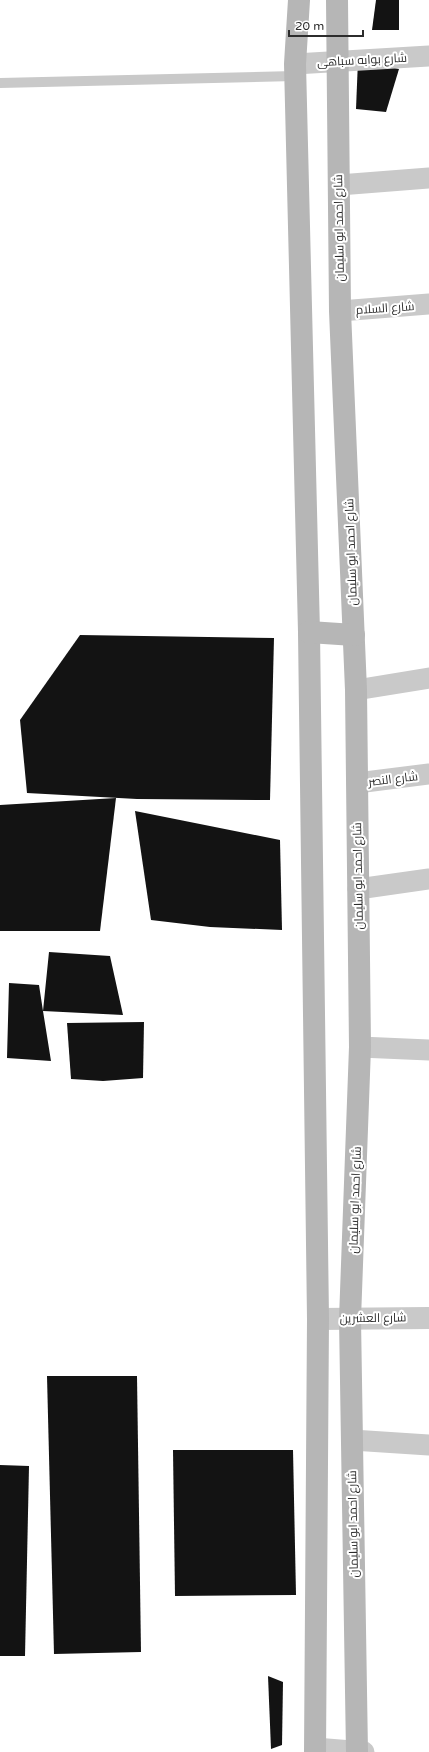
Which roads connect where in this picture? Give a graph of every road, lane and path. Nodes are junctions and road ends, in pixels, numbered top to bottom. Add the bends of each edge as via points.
1 (298, 0) edge
2 (337, 0) edge
3 (429, 56) edge
4 (338, 61) junction
5 (295, 70) junction
6 (0, 83) edge
7 (429, 178) edge
8 (339, 185) junction
9 (429, 304) edge
10 (340, 311) junction
11 (309, 632) junction
12 (354, 635) junction
13 (429, 678) edge
14 (356, 690) junction
15 (429, 774) edge
16 (357, 783) junction
17 (429, 879) edge
18 (358, 889) junction
19 (360, 1047) junction
20 (429, 1050) edge
21 (429, 1318) edge
22 (318, 1319) junction
23 (350, 1319) junction
24 (352, 1440) junction
25 (429, 1445) edge
26 (315, 1750) edge
27 (357, 1752) edge
28 (364, 1752) edge

1 - 5 main road
2 - 4 main road, شارع احمد ابو سليمان
3 - 4 street, شارع بوابه سباهى
4 - 5 street, شارع بوابه سباهى
4 - 8 main road, شارع احمد ابو سليمان
5 - 6 lane
5 - 11 main road
7 - 8 street
8 - 10 main road, شارع احمد ابو سليمان
9 - 10 street, شارع السلام
10 - 12 main road, شارع احمد ابو سليمان
11 - 12 main road
11 - 22 main road
12 - 14 main road, شارع احمد ابو سليمان
13 - 14 street
14 - 16 main road, شارع احمد ابو سليمان
15 - 16 street, شارع النصر
16 - 18 main road, شارع احمد ابو سليمان
17 - 18 street
18 - 19 main road, شارع احمد ابو سليمان
19 - 20 street
19 - 23 main road, شارع احمد ابو سليمان
21 - 23 street, شارع العشرين
22 - 23 street, شارع العشرين
22 - 26 main road
23 - 24 main road, شارع احمد ابو سليمان
24 - 25 street
24 - 27 main road, شارع احمد ابو سليمان
26 - 27 street
27 - 28 street

